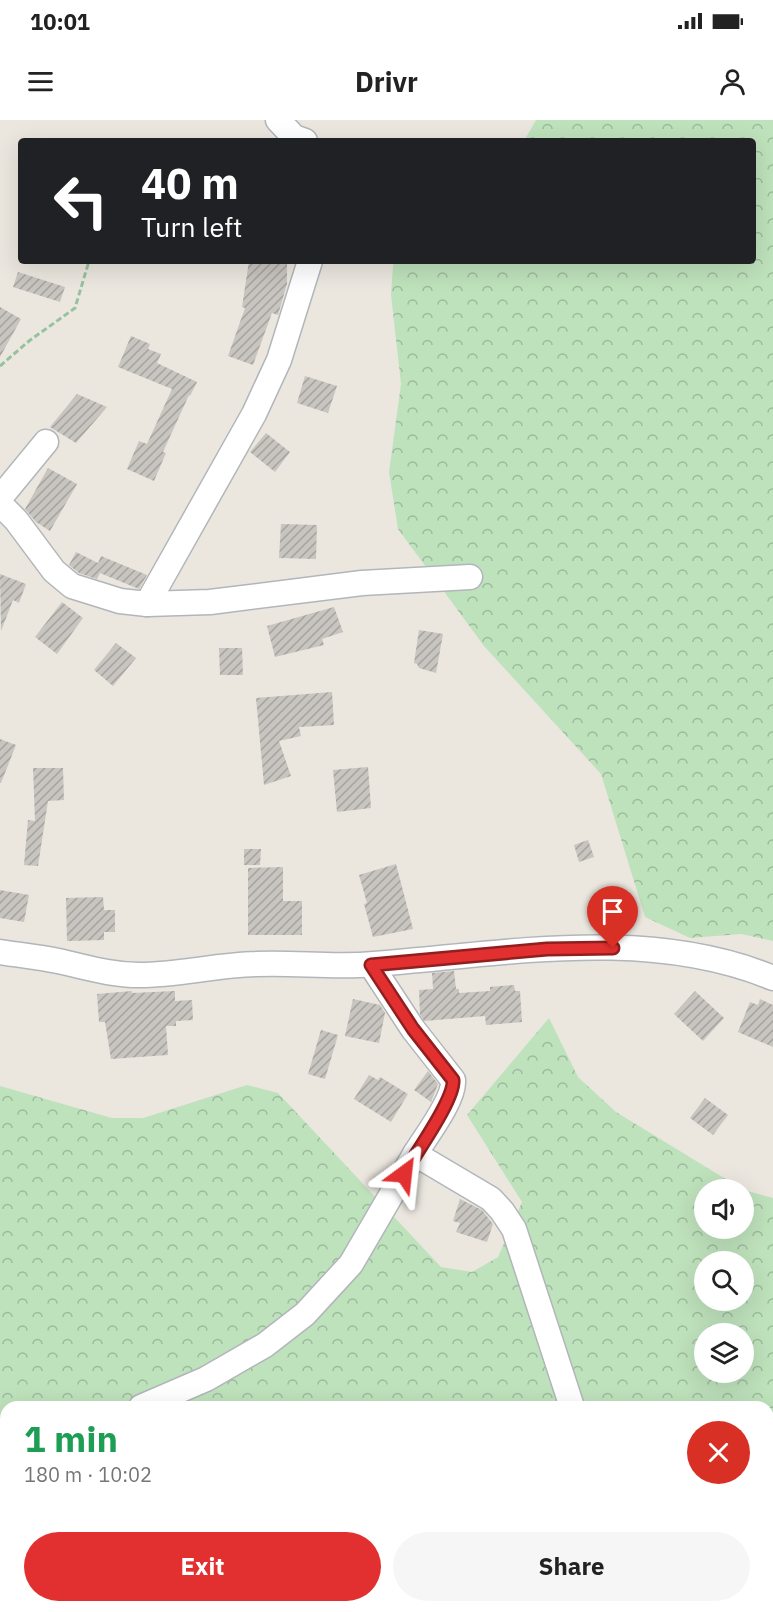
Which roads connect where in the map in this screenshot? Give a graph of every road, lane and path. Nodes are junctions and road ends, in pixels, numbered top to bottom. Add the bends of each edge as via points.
1 (278, 120) edge
2 (297, 138) edge
3 (88, 264) edge
4 (309, 264) edge
5 (0, 366) edge
6 (46, 442) dead end
7 (0, 498) edge
8 (0, 504) edge
9 (470, 577) dead end
10 (147, 604) junction
11 (0, 952) edge
12 (371, 965) junction
13 (773, 978) edge
14 (415, 1154) junction
15 (155, 1401) edge
16 (570, 1401) edge

1 - 2 street
3 - 5 path via 75,308
4 - 10 street via 279,360 258,405
6 - 7 street
8 - 10 street via 54,571 72,586 120,601
9 - 10 street via 362,583 210,602
11 - 12 street via 104,973 138,975 222,965
12 - 13 street via 547,949 613,948 710,957
12 - 14 street via 453,1080 454,1087 444,1107
14 - 15 street via 351,1264 305,1314 265,1345 206,1379
14 - 16 street via 491,1199 514,1229

